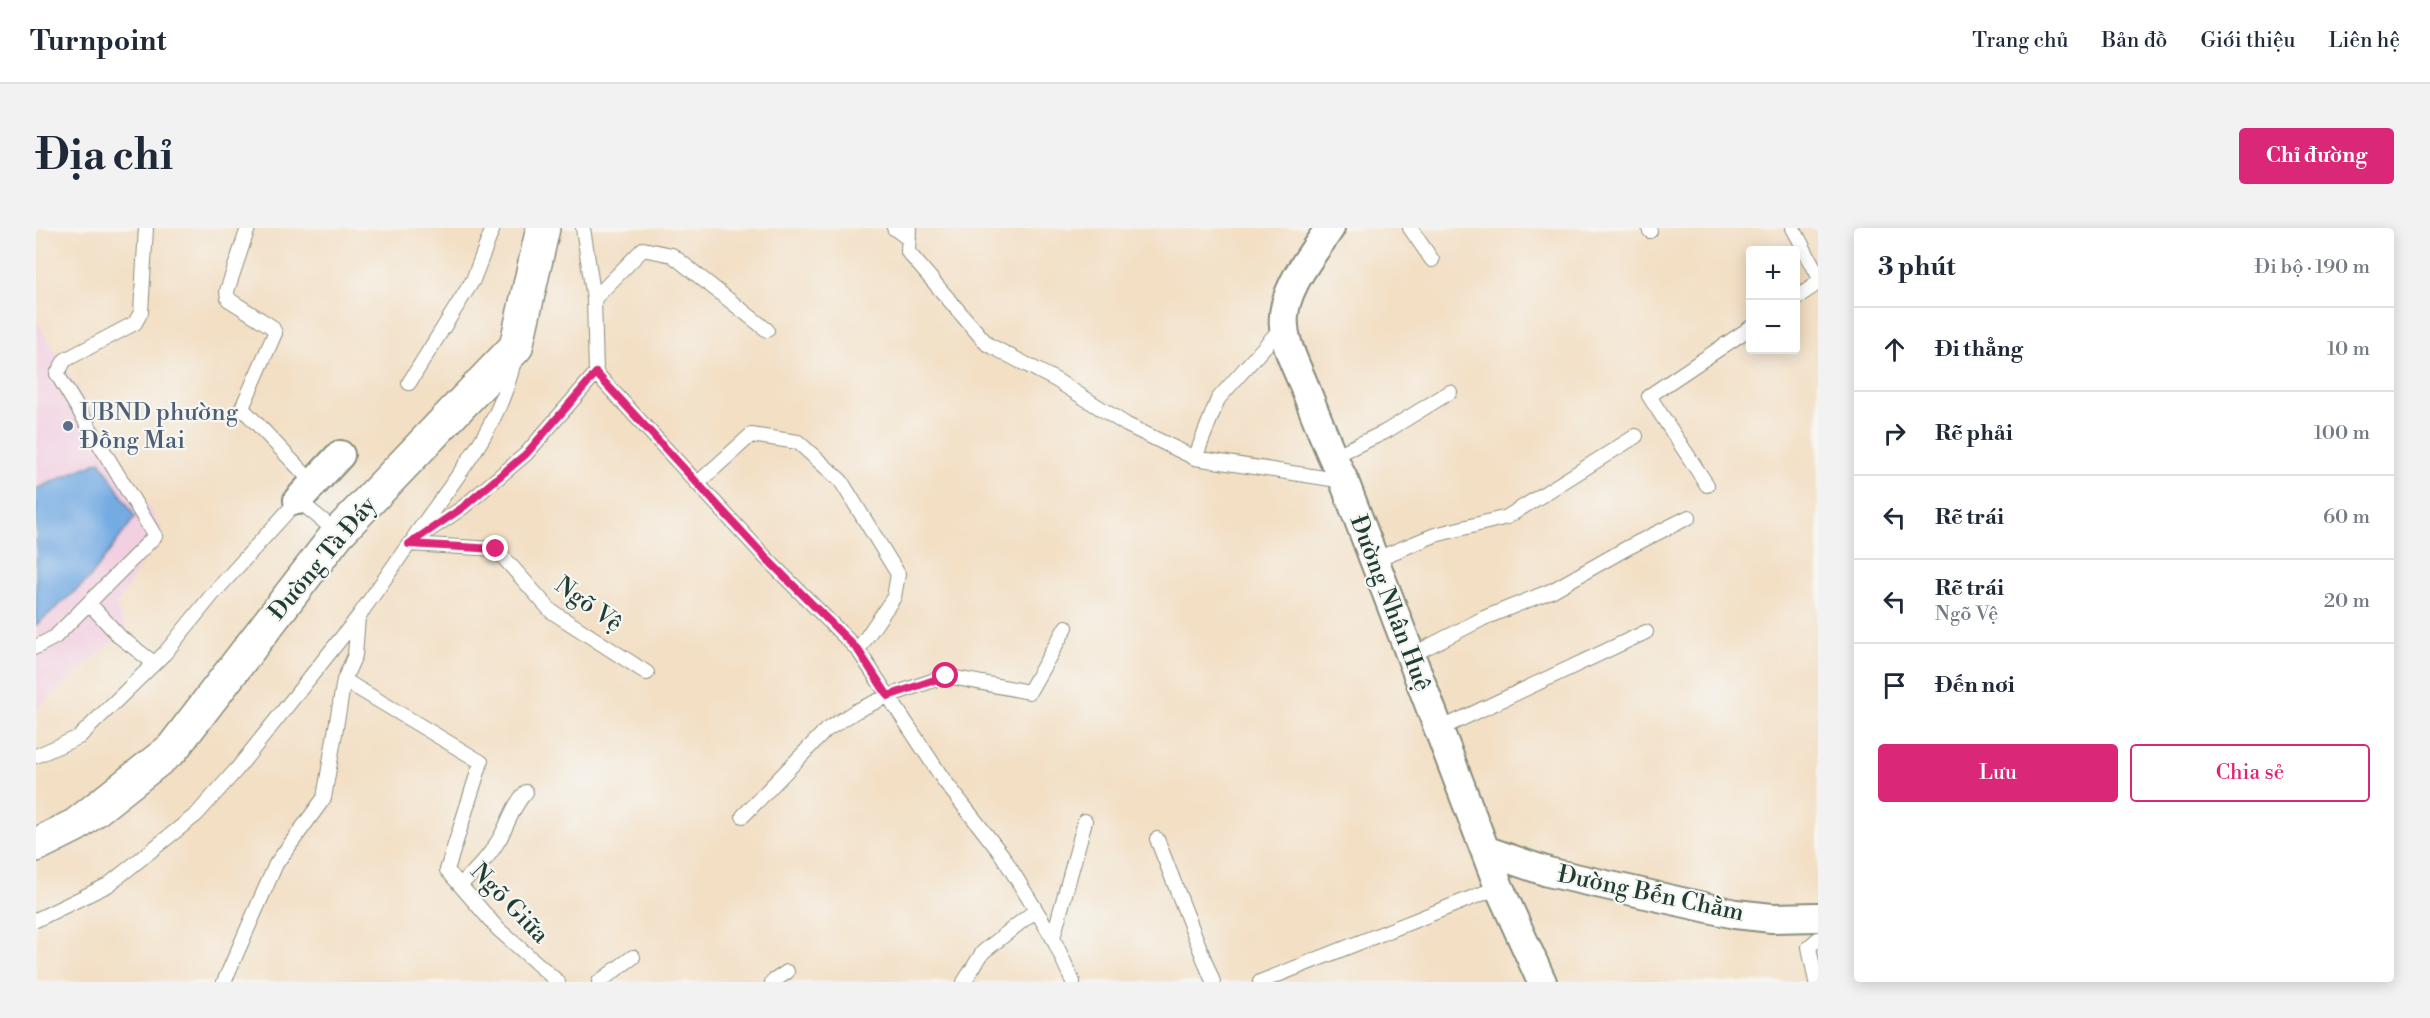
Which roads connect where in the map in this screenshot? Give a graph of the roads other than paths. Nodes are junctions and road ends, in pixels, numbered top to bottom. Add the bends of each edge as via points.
1 (146, 228) edge
2 (248, 228) edge
3 (493, 228) edge
4 (543, 228) edge
5 (583, 228) edge
6 (894, 228) edge
7 (1330, 228) edge
8 (1410, 228) edge
9 (1793, 228) edge
10 (909, 234) edge
11 (1432, 260) dead end
12 (1818, 275) edge
13 (1818, 283) edge
14 (1800, 295) edge
15 (594, 299) junction
16 (1283, 326) junction
17 (767, 330) dead end
18 (1746, 331) edge
19 (516, 347) junction
20 (596, 373) junction
21 (409, 383) dead end
22 (1450, 392) dead end
23 (1636, 436) dead end
24 (340, 455) dead end
25 (1194, 458) junction
26 (1338, 469) junction
27 (699, 482) junction
28 (1707, 485) dead end
29 (305, 492) junction
30 (1689, 517) dead end
31 (338, 533) junction
32 (409, 544) junction
33 (1374, 560) junction
34 (89, 603) junction
35 (358, 617) junction
36 (1066, 627) dead end
37 (1646, 632) dead end
38 (36, 647) edge
39 (858, 650) junction
40 (1410, 656) junction
41 (154, 663) junction
42 (647, 673) dead end
43 (344, 680) junction
44 (888, 696) junction
45 (1440, 729) junction
46 (36, 756) edge
47 (526, 792) dead end
48 (743, 816) dead end
49 (1085, 821) dead end
50 (1157, 839) dead end
51 (36, 845) edge
52 (1487, 851) junction
53 (460, 885) junction
54 (1499, 887) junction
55 (1036, 910) junction
56 (1818, 917) edge
57 (36, 920) edge
58 (1053, 938) junction
59 (1818, 939) edge
60 (633, 957) dead end
61 (546, 971) junction
62 (787, 972) dead end
63 (224, 982) edge
64 (536, 982) edge
65 (558, 982) edge
66 (599, 982) edge
67 (772, 982) edge
68 (964, 982) edge
69 (1073, 982) edge
70 (1213, 982) edge
71 (1260, 982) edge
72 (1542, 982) edge
73 (1816, 982) edge

1 - 34 lane via 141,312 135,323 65,360 57,374 154,536
2 - 29 lane via 227,291 228,299 272,327 275,333 242,408
3 - 21 lane via 473,280
4 - 19 street
5 - 15 lane
6 - 10 lane
7 - 16 street via 1288,300
8 - 11 lane
9 - 12 lane
10 - 25 lane via 908,252 987,344 1056,380 1127,425
13 - 14 lane
15 - 17 lane via 643,249 672,255
15 - 20 lane
16 - 25 lane via 1218,399
16 - 26 street, Đường Nhân Huệ
18 - 28 lane via 1649,396
19 - 31 street, Đường Tà Đáy
19 - 32 lane via 509,387 495,419
20 - 27 lane
20 - 32 lane via 526,454 462,508
22 - 26 lane via 1384,432
23 - 33 lane via 1507,517 1435,535
24 - 29 street
25 - 26 lane
26 - 33 street, Đường Nhân Huệ
27 - 39 lane via 767,559
27 - 39 lane via 752,435 798,442 841,480 898,574 894,597
29 - 31 lane
29 - 41 lane
30 - 40 lane via 1553,590 1484,618
31 - 51 street, Đường Tà Đáy via 172,749 76,825
32 - 35 lane
32 - 42 lane, Ngõ Vệ via 496,549 552,611
33 - 40 street, Đường Nhân Huệ
34 - 38 lane via 55,637
34 - 41 lane via 120,637
35 - 43 lane via 355,655
35 - 57 lane via 197,814 108,885
36 - 44 lane via 1029,692 946,676
37 - 45 lane
39 - 44 lane
40 - 45 street, Đường Nhân Huệ
41 - 46 lane via 79,737
43 - 53 lane, Ngõ Giữa via 481,762 447,870
43 - 63 lane via 324,798 276,864
44 - 48 lane via 826,730
44 - 55 lane via 943,779 1002,855
45 - 52 street, Đường Nhân Huệ
47 - 53 lane via 517,801 494,847
49 - 58 lane
50 - 70 lane
52 - 54 street, Đường Nhân Huệ
52 - 56 street, Đường Bến Chằm via 1548,872 1736,914
53 - 61 lane, Ngõ Giữa via 498,929
54 - 71 lane
54 - 72 street, Đường Nhân Huệ
55 - 58 lane
55 - 68 lane via 983,952
58 - 69 lane
59 - 73 lane via 1809,947
60 - 66 lane
61 - 64 lane
61 - 65 lane, Ngõ Giữa
62 - 67 lane

